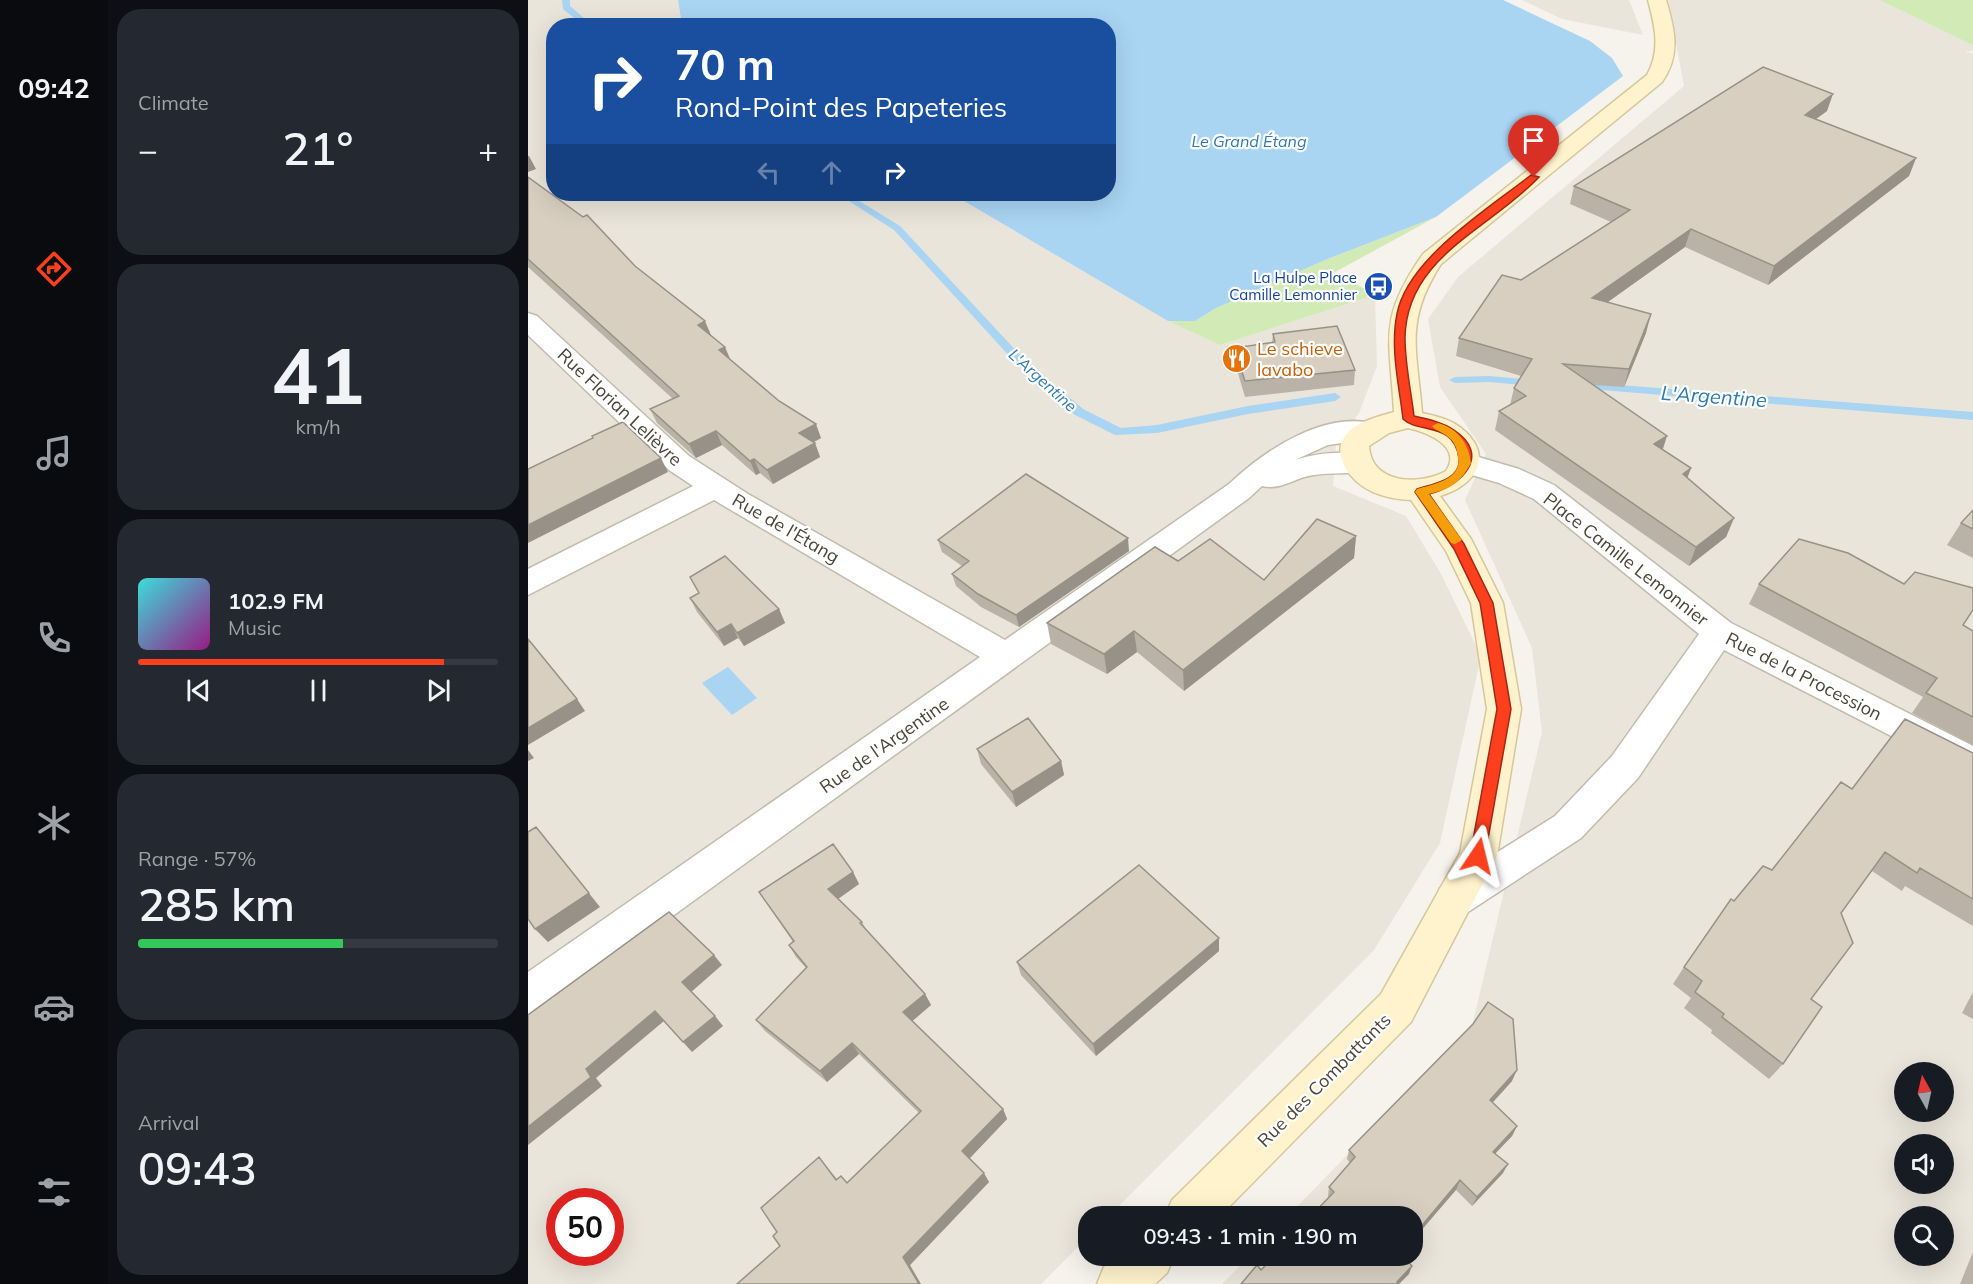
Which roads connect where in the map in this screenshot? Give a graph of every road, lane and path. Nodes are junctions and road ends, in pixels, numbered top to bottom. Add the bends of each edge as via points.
1 (1657, 0) edge
2 (528, 321) edge
3 (1408, 419) junction
4 (1367, 431) junction
5 (1357, 463) junction
6 (1465, 463) junction
7 (716, 487) junction
8 (1239, 491) junction
9 (1421, 492) junction
10 (528, 583) edge
11 (1719, 632) junction
12 (1008, 657) junction
13 (1973, 763) edge
14 (1454, 900) junction
15 (528, 996) edge
16 (1198, 1206) edge
17 (1139, 1266) edge
18 (1121, 1284) edge

1 - 3 main road via 1667,43 1665,62 1655,78 1432,260 1413,285 1402,313 1400,339
2 - 7 street, Rue Florian Lelièvre via 679,463
3 - 4 main road via 1386,422
3 - 6 main road via 1431,423 1451,433 1463,447
4 - 5 main road via 1355,443
4 - 8 street, Rue de l'Argentine via 1331,433 1286,451 1268,462
5 - 8 street, Rue de l'Argentine via 1310,465
5 - 9 main road via 1380,483
6 - 9 main road via 1458,477 1442,487
6 - 11 street, Place Camille Lemonnier via 1544,492
7 - 10 street, Rue de l'Étang
7 - 12 street, Rue de l'Étang
8 - 12 street, Rue de l'Argentine
9 - 14 main road, Rue des Combattants via 1460,547 1487,603 1504,709 1478,856
11 - 13 street, Rue de la Procession
11 - 14 street, Rue de la Procession via 1625,767 1568,827
12 - 15 street, Rue de l'Argentine
14 - 16 main road, Rue des Combattants via 1396,1008
17 - 18 main road

